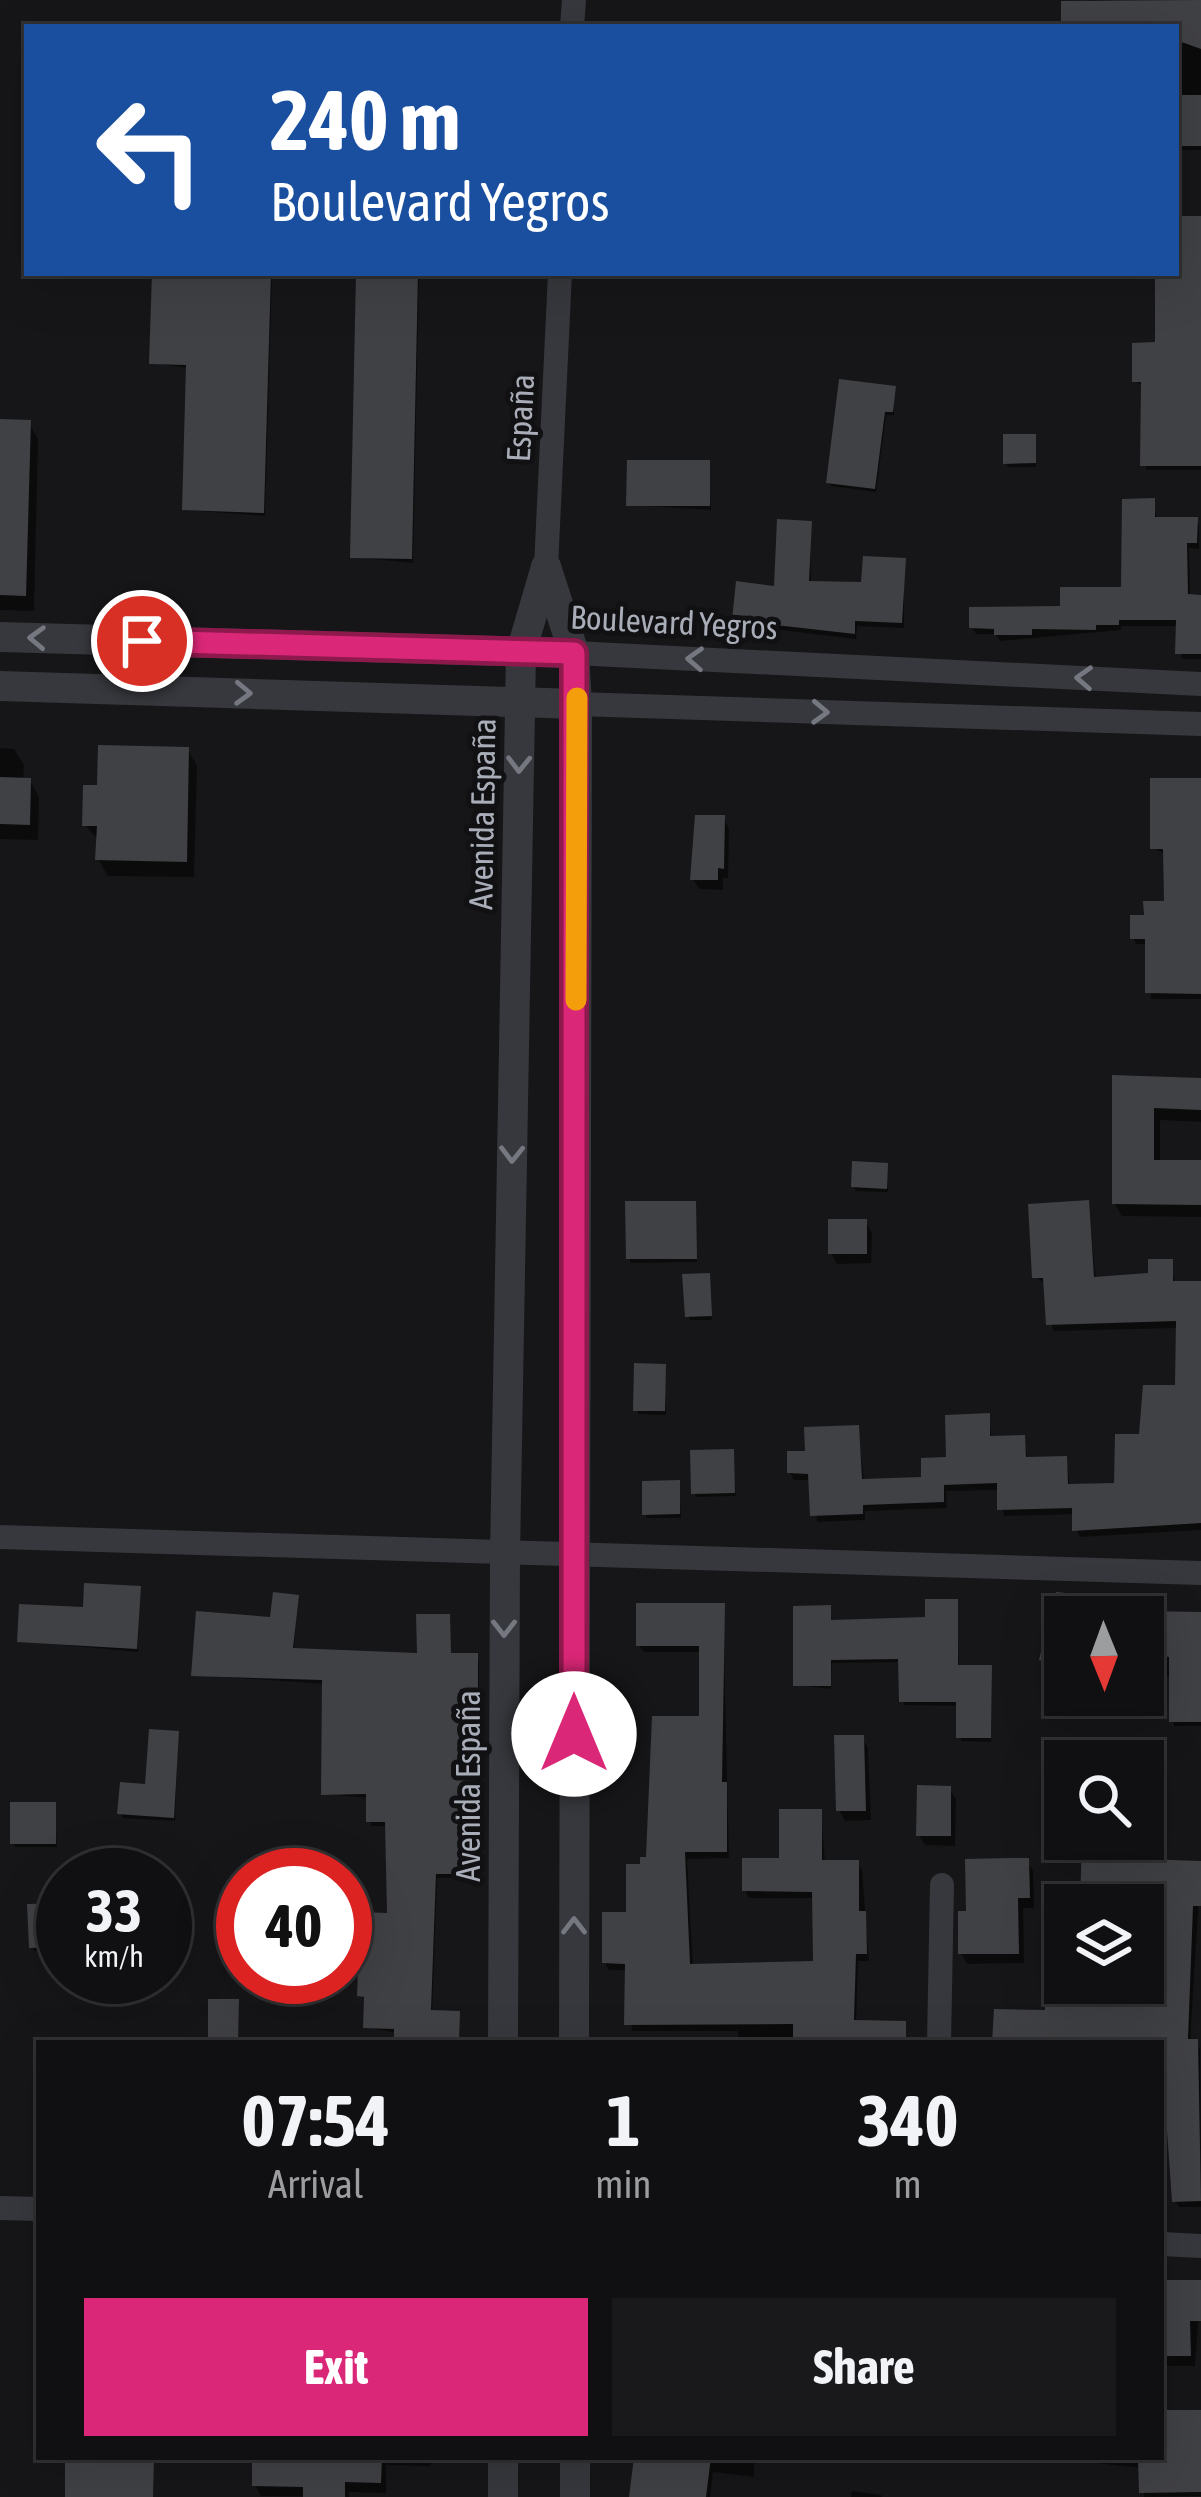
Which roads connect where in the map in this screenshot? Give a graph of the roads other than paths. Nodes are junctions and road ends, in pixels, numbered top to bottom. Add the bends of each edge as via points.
1 (560, 276) edge
2 (546, 567) junction
3 (0, 637) edge
4 (520, 652) junction
5 (574, 653) junction
6 (1201, 684) edge
7 (0, 686) edge
8 (520, 702) junction
9 (577, 704) junction
10 (1201, 724) edge
11 (0, 1537) edge
12 (505, 1556) junction
13 (573, 1558) junction
14 (1201, 1573) edge
15 (942, 1886) dead end
16 (503, 2040) edge
17 (574, 2040) edge
18 (939, 2040) edge
19 (0, 2208) edge
20 (36, 2209) edge
21 (1164, 2244) edge
22 (1201, 2246) edge
23 (503, 2460) edge
24 (575, 2460) edge
25 (503, 2497) edge
26 (575, 2497) edge

1 - 2 street, España
2 - 4 street, Avenida España
2 - 5 street
4 -> 3 street, Boulevard Yegros
4 - 5 street, Boulevard Yegros
4 - 8 street, Avenida España
6 -> 5 street, Boulevard Yegros
5 - 9 street
7 -> 8 street
8 - 9 street
8 -> 12 street, Avenida España
9 -> 10 street
9 - 13 street
11 - 12 street
12 - 13 street
12 -> 16 street, Avenida España
13 - 14 street
17 -> 13 street
15 - 18 street
19 - 20 street
21 - 22 street
23 - 25 street
24 - 26 street

